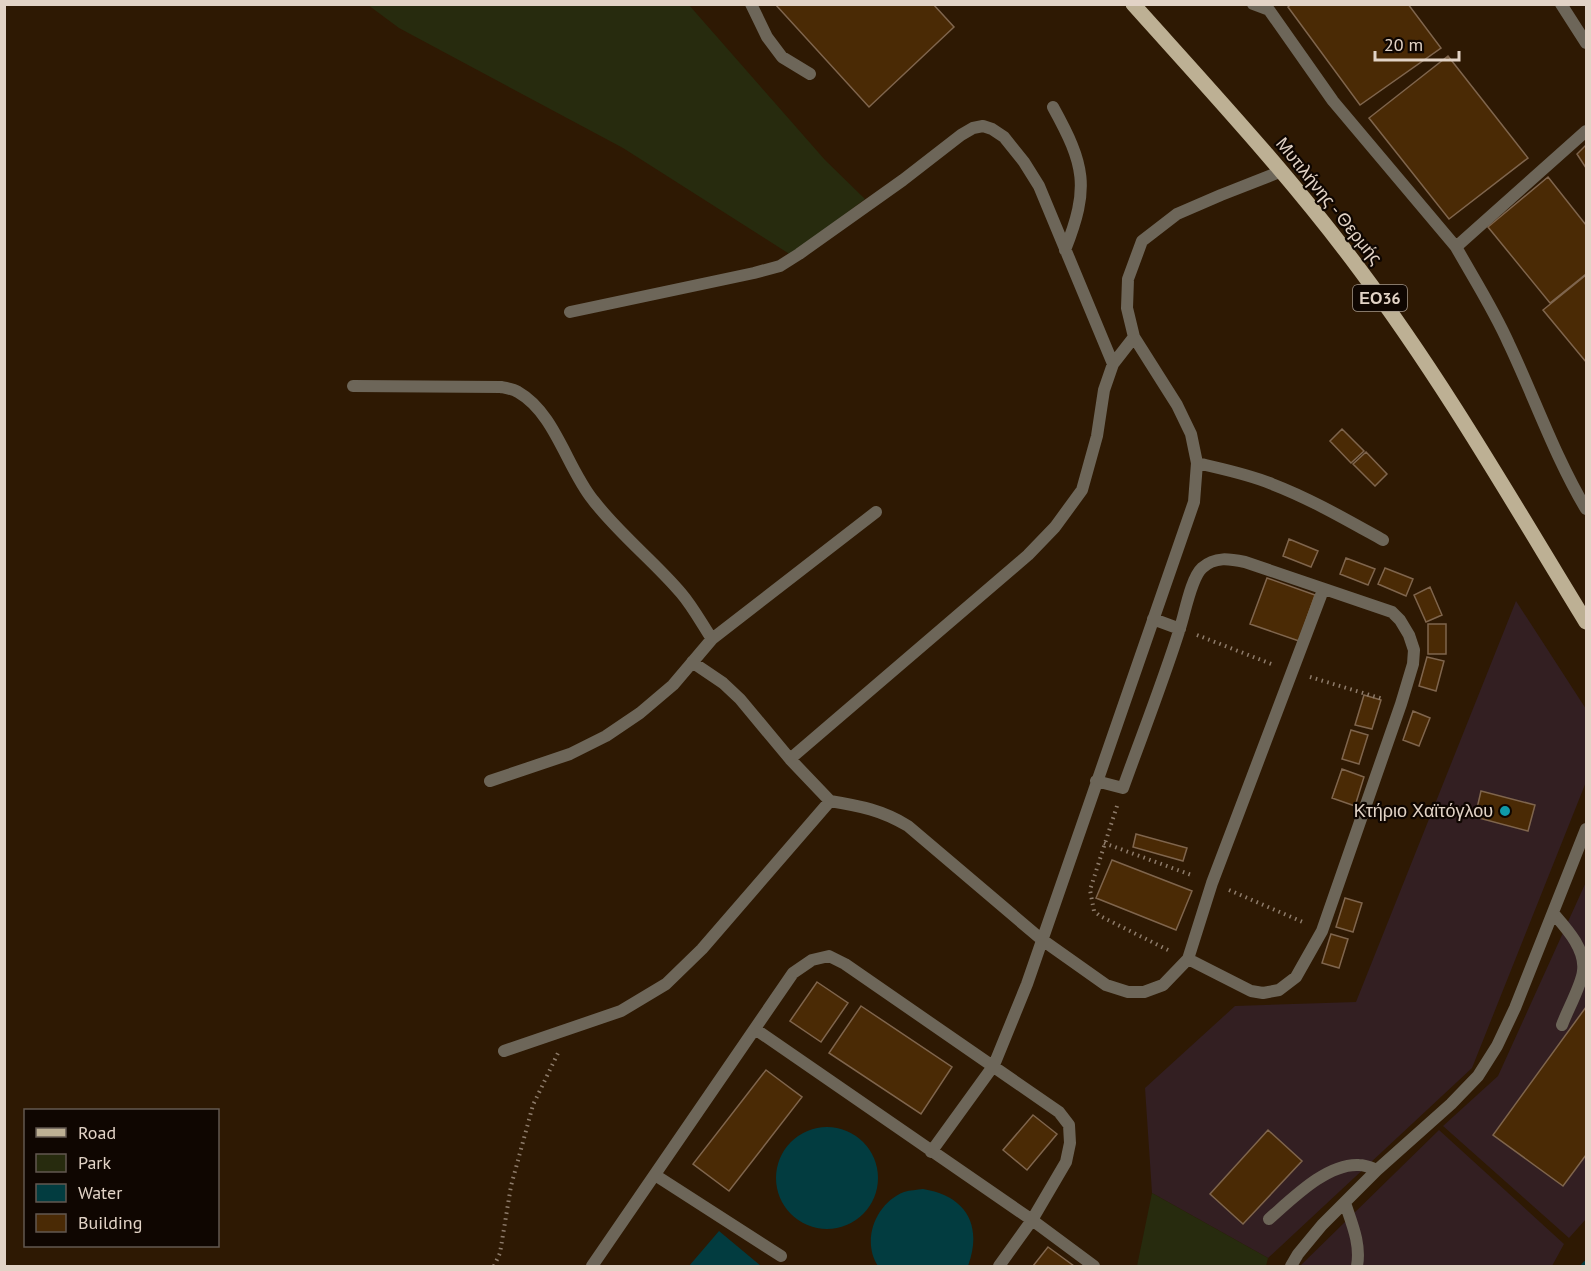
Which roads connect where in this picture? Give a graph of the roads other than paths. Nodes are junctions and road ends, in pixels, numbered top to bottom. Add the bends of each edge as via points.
1 (751, 4) edge
2 (1133, 4) edge
3 (1253, 4) edge
4 (1561, 4) edge
5 (1272, 7) edge
6 (1587, 43) edge
7 (810, 74) dead end
8 (1053, 107) dead end
9 (1587, 131) edge
10 (1282, 171) junction
11 (1456, 247) junction
12 (1065, 250) junction
13 (570, 312) dead end
14 (1134, 337) junction
15 (1113, 364) junction
16 (352, 386) dead end
17 (1197, 464) junction
18 (1587, 509) edge
19 (876, 512) dead end
20 (1383, 540) dead end
21 (1323, 590) junction
22 (1153, 619) junction
23 (1587, 622) edge
24 (1180, 628) junction
25 (711, 639) junction
26 (692, 662) junction
27 (790, 759) junction
28 (490, 781) dead end
29 (1096, 782) junction
30 (830, 801) junction
31 (1587, 829) edge
32 (1553, 913) junction
33 (1041, 939) junction
34 (1188, 959) junction
35 (1562, 1025) dead end
36 (755, 1029) junction
37 (504, 1051) dead end
38 (994, 1065) junction
39 (931, 1152) junction
40 (1377, 1170) junction
41 (655, 1175) junction
42 (1345, 1203) junction
43 (1269, 1219) dead end
44 (1032, 1220) junction
45 (781, 1256) dead end
46 (592, 1266) edge
47 (999, 1266) edge
48 (1094, 1266) edge
49 (1291, 1266) edge
50 (1357, 1266) edge

1 - 7 lane via 782,57
2 - 10 main road, Μυτιλήνης - Θερμής / ΕΟ36
3 - 5 lane
4 - 6 lane
5 - 11 lane via 1333,101
8 - 12 lane via 1072,141 1081,169 1081,199
9 - 11 lane
10 - 14 lane via 1177,214 1142,241 1128,279 1127,308
10 - 23 main road, Μυτιλήνης - Θερμής / ΕΟ36 via 1426,362
11 - 18 lane via 1509,344 1546,432
12 - 13 lane via 1039,186 1024,162 1004,136 983,126 962,135 780,266
12 - 15 lane
14 - 15 lane
14 - 17 lane via 1177,405 1191,434
15 - 27 lane via 1082,490 1055,527 1028,555
16 - 25 lane via 501,387 517,391 548,421 592,500 682,594
17 - 20 lane via 1272,483
17 - 22 lane via 1194,502
19 - 25 lane
21 - 24 lane via 1245,562 1228,558 1212,561 1200,569
21 - 34 lane via 1212,882
21 - 34 lane via 1392,612 1409,634 1414,650 1401,704 1322,931 1296,977 1279,990 1251,991
22 - 24 lane
22 - 29 lane
24 - 29 lane via 1123,789
25 - 26 lane
26 - 27 lane via 740,699
26 - 28 lane via 673,685 606,736 570,754
27 - 30 lane
29 - 33 lane
30 - 33 lane via 890,814
30 - 37 lane via 702,949 666,984 621,1011
31 - 32 lane
32 - 35 lane via 1577,946 1584,972
32 - 40 lane via 1515,1008 1478,1076
33 - 34 lane via 1106,985 1128,992 1144,992 1162,985
33 - 38 lane
36 - 38 lane via 794,973 812,960 829,956
36 - 39 lane
36 - 41 lane
38 - 39 lane
38 - 44 lane via 1059,1112 1069,1125 1065,1162
39 - 44 lane
40 - 42 lane
40 - 43 lane via 1357,1164 1334,1171 1314,1181
41 - 45 lane
41 - 46 lane
42 - 49 lane via 1322,1225
42 - 50 lane via 1356,1236
44 - 47 lane
44 - 48 lane

